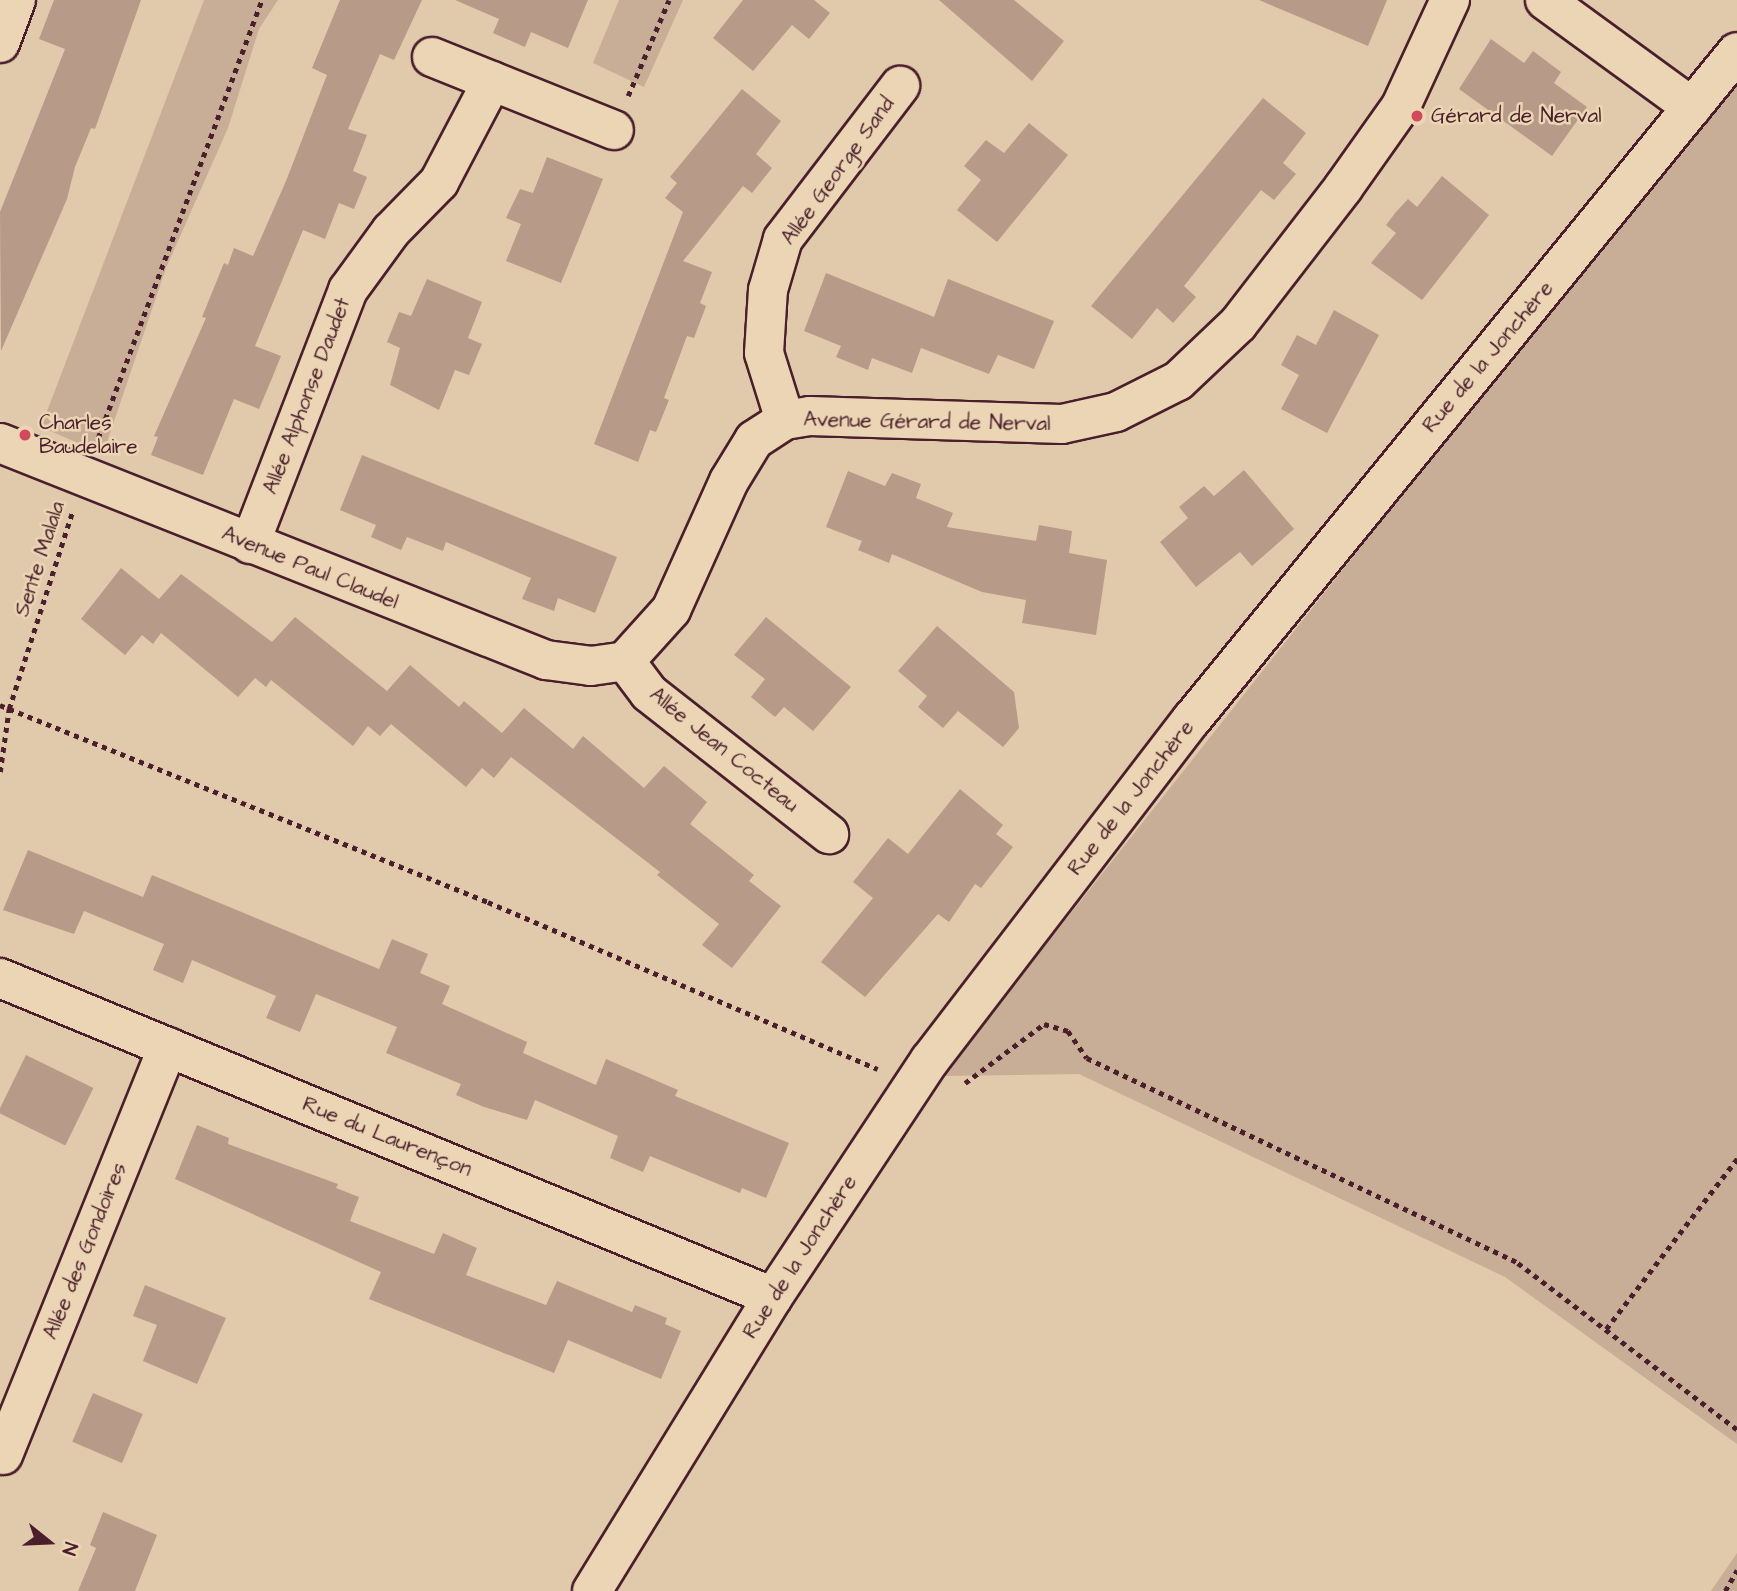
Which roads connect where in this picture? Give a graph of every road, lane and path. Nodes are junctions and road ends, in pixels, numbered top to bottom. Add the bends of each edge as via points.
1 (16, 0) edge
2 (262, 0) edge
3 (669, 0) edge
4 (1450, 0) edge
5 (1545, 0) edge
6 (0, 43) edge
7 (1737, 52) edge
8 (432, 57) dead end
9 (492, 81) junction
10 (900, 86) dead end
11 (1692, 107) junction
12 (614, 130) joint
13 (785, 420) junction
14 (0, 443) edge
15 (83, 478) junction
16 (250, 544) junction
17 (625, 661) junction
18 (0, 705) edge
19 (9, 709) junction
20 (0, 772) edge
21 (829, 834) dead end
22 (0, 978) edge
23 (168, 1047) junction
24 (912, 1084) junction
25 (1737, 1159) edge
26 (773, 1297) junction
27 (1606, 1329) junction
28 (1737, 1429) edge
29 (3, 1455) dead end
30 (1737, 1570) edge
31 (592, 1591) edge
32 (1725, 1591) edge

1 - 6 street
2 - 15 path, Sente Malala
3 - 12 path
4 - 13 street, Avenue Gérard de Nerval via 1401,106 1343,188 1238,324 1178,381 1116,412 1062,424 810,416
5 - 11 street
7 - 11 street, Rue de la Jonchère
8 - 9 street
9 - 12 street
9 - 16 street, Allée Alphonse Daudet via 439,182 390,231 348,290
10 - 13 street, Allée George Sand via 783,239 768,290 764,353
11 - 24 street, Rue de la Jonchère via 1192,719
13 - 17 street, Avenue Gérard de Nerval via 754,440 729,481 671,610
14 - 15 street, Avenue Paul Claudel
15 - 16 street, Avenue Paul Claudel
15 - 19 path, Sente Malala
16 - 17 street, Avenue Paul Claudel via 546,660 591,666
17 - 21 street, Allée Jean Cocteau via 649,693
18 - 19 path
19 - 20 path, Sente Malala
19 - 24 path via 488,902
22 - 23 street, Rue du Laurençon
23 - 26 street, Rue du Laurençon
23 - 29 street, Allée des Gondoires
24 - 26 street, Rue de la Jonchère
24 - 27 path via 958,1088 1044,1024 1068,1031 1087,1058 1518,1263
25 - 27 path
26 - 31 street, Rue de la Jonchère
27 - 28 path
30 - 32 path

